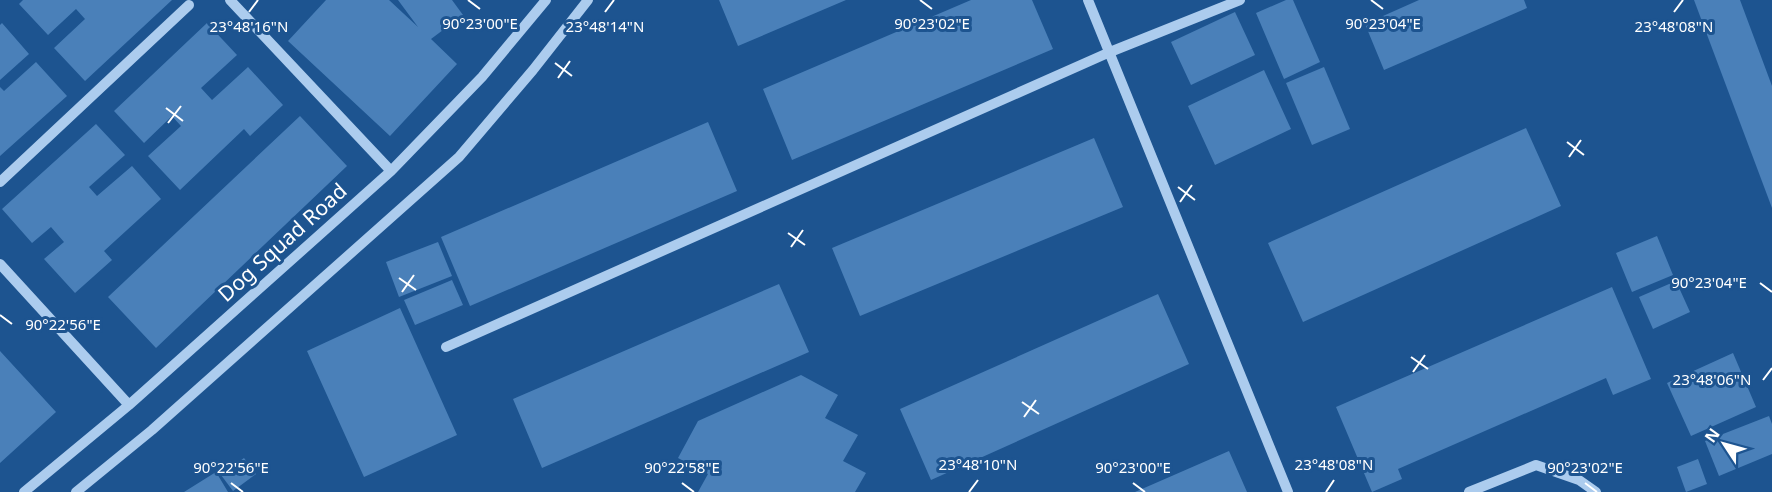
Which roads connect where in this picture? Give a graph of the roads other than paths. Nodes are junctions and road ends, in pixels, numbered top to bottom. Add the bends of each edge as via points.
1 (230, 0) edge
2 (546, 0) edge
3 (588, 0) edge
4 (1088, 0) edge
5 (1240, 0) edge
6 (189, 5) dead end
7 (1110, 52) junction
8 (391, 171) junction
9 (0, 182) edge
10 (0, 264) edge
11 (446, 347) dead end
12 (129, 405) junction
13 (24, 492) edge
14 (76, 492) edge
15 (1288, 492) edge
16 (1470, 492) edge
17 (1596, 492) edge

1 - 8 street
2 - 8 street, Dog Squad Road via 482,77
3 - 14 street via 459,157 152,430
4 - 7 street
5 - 7 street
6 - 9 street
7 - 11 street
7 - 15 street
8 - 12 street, Dog Squad Road
10 - 12 street
12 - 13 street, Dog Squad Road
16 - 17 street via 1536,465 1579,480

